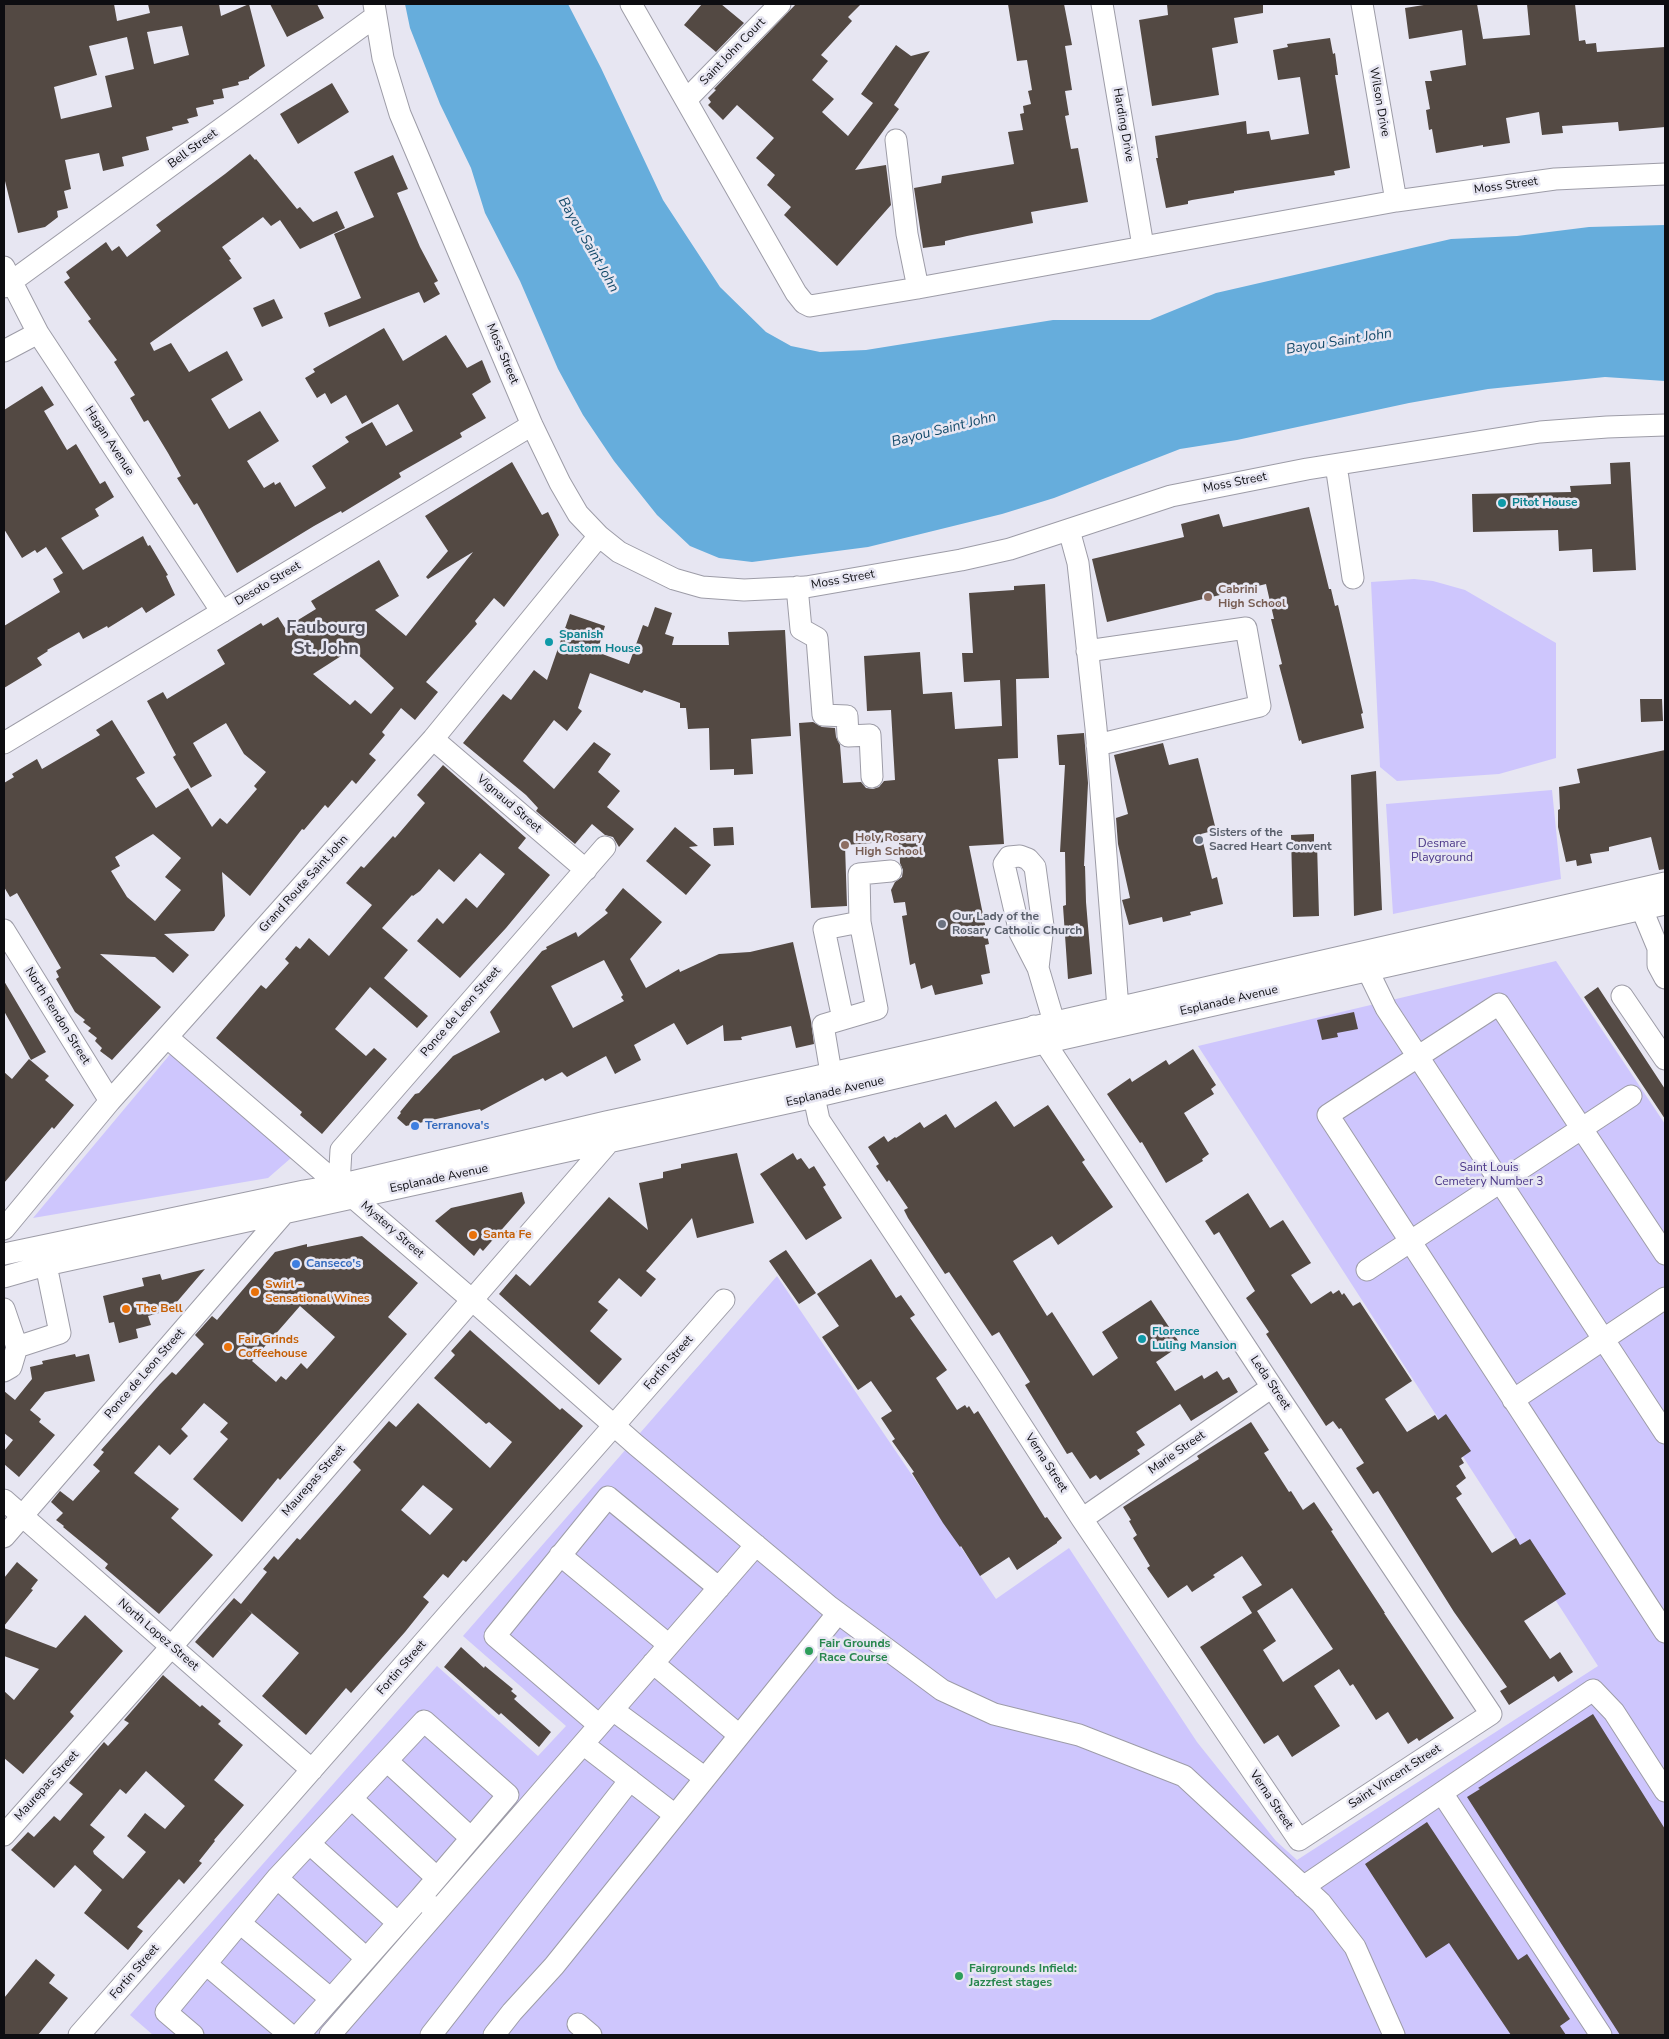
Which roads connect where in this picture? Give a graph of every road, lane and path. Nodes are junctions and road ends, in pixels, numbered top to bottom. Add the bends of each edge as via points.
1 (631, 4) edge
2 (780, 4) edge
3 (1102, 4) edge
4 (1362, 4) edge
5 (375, 10) edge
6 (686, 100) junction
7 (896, 140) dead end
8 (1665, 174) edge
9 (1396, 201) junction
10 (1143, 246) junction
11 (6, 279) edge
12 (918, 288) junction
13 (38, 334) junction
14 (4, 351) edge
15 (532, 425) junction
16 (1665, 425) edge
17 (1336, 464) junction
18 (1069, 530) junction
19 (599, 536) junction
20 (1353, 578) dead end
21 (797, 587) junction
22 (222, 612) junction
23 (1087, 651) junction
24 (433, 739) junction
25 (4, 743) edge
26 (1097, 745) junction
27 (872, 777) dead end
28 (605, 847) dead end
29 (586, 870) junction
30 (891, 871) dead end
31 (1665, 883) edge
32 (1638, 899) junction
33 (1665, 904) edge
34 (860, 922) junction
35 (4, 930) edge
36 (1662, 950) edge
37 (1366, 961) junction
38 (1038, 968) dead end
39 (1665, 978) edge
40 (1622, 996) dead end
41 (1118, 1017) junction
42 (843, 1019) junction
43 (1044, 1030) junction
44 (1659, 1036) edge
45 (168, 1038) junction
46 (1418, 1056) junction
47 (1665, 1059) edge
48 (832, 1073) junction
49 (812, 1088) junction
50 (1631, 1096) dead end
51 (110, 1101) junction
52 (1582, 1128) junction
53 (608, 1132) junction
54 (1500, 1182) junction
55 (346, 1191) junction
56 (286, 1211) junction
57 (4, 1229) edge
58 (1410, 1241) junction
59 (4, 1254) edge
60 (1665, 1254) edge
61 (46, 1265) junction
62 (1367, 1270) dead end
63 (4, 1277) edge
64 (471, 1298) junction
65 (1665, 1298) edge
66 (724, 1300) dead end
67 (4, 1309) edge
68 (1604, 1339) junction
69 (17, 1347) junction
70 (4, 1371) edge
71 (1272, 1387) junction
72 (1513, 1400) junction
73 (614, 1425) junction
74 (1665, 1433) edge
75 (4, 1500) edge
76 (22, 1516) junction
77 (1082, 1519) junction
78 (4, 1537) edge
79 (756, 1545) junction
80 (560, 1555) junction
81 (719, 1588) junction
82 (838, 1613) junction
83 (1665, 1632) edge
84 (669, 1645) junction
85 (172, 1646) junction
86 (653, 1663) junction
87 (1491, 1714) joint
88 (606, 1718) junction
89 (739, 1735) junction
90 (583, 1744) junction
91 (387, 1761) junction
92 (312, 1770) junction
93 (705, 1778) junction
94 (630, 1780) junction
95 (1665, 1791) edge
96 (1442, 1793) junction
97 (352, 1799) junction
98 (675, 1815) junction
99 (4, 1835) edge
100 (471, 1838) junction
101 (1299, 1840) joint
102 (310, 1844) junction
103 (277, 1878) junction
104 (436, 1878) junction
105 (1303, 1887) junction
106 (421, 1897) junction
107 (437, 1912) junction
108 (240, 1923) junction
109 (398, 1923) junction
110 (366, 1958) junction
111 (206, 1964) junction
112 (331, 1999) junction
113 (80, 2035) edge
114 (193, 2035) edge
115 (290, 2035) edge
116 (299, 2035) edge
117 (330, 2035) edge
118 (431, 2035) edge
119 (494, 2035) edge
120 (1394, 2035) edge
121 (1601, 2035) edge

1 - 6 street, Moss Street
2 - 6 street, Saint John Court
3 - 10 street, Harding Drive
4 - 9 street, Wilson Drive
5 - 11 street, Bell Street
5 - 15 street, Moss Street via 383,58 400,114
6 - 12 street, Moss Street via 804,304 820,305
7 - 12 street via 907,234
8 - 9 street, Moss Street via 1555,179
9 - 10 street, Moss Street
10 - 12 street, Moss Street
11 - 13 street, Hagan Avenue
13 - 14 street
13 - 22 street, Hagan Avenue
15 - 19 street, Moss Street via 560,483
15 - 22 street, Desoto Street
16 - 17 street, Moss Street via 1540,432
17 - 18 street, Moss Street via 1171,496
17 - 20 street
18 - 21 street, Moss Street via 961,560
18 - 23 street via 1078,563
19 - 21 street, Moss Street via 642,565 702,587 744,590
19 - 24 street, Grand Route Saint John
21 - 27 street via 801,629 817,638 823,715 847,716 848,736 870,735
22 - 25 street, Desoto Street
23 - 26 street
23 - 26 street via 1246,628 1260,706
24 - 29 street, Vignaud Street
24 - 45 street, Grand Route Saint John
26 - 41 street
28 - 29 street, Ponce de Leon Street
29 - 55 street, Ponce de Leon Street via 340,1150
30 - 34 street via 859,874
31 - 32 street, Esplanade Avenue
32 - 33 street, Esplanade Avenue
32 - 36 street
32 - 37 street, Esplanade Avenue
34 - 42 street via 877,1009
34 - 42 street via 824,929
35 - 51 street, North Rendon Street
36 - 39 street via 1658,965
37 - 41 street, Esplanade Avenue
37 - 46 street via 1386,1008
38 - 43 street, Leda Street
40 - 44 street
41 - 43 street, Esplanade Avenue
42 - 48 street via 823,1025
43 - 48 street, Esplanade Avenue
43 - 49 street, Esplanade Avenue
43 - 71 street, Leda Street
44 - 47 street
45 - 51 street, Grand Route Saint John
45 - 55 street, Mystery Street
46 - 52 street via 1499,1004
46 - 54 street
46 - 58 street via 1328,1115
48 - 49 street, Esplanade Avenue
49 - 53 street, Esplanade Avenue
49 - 77 street, Verna Street via 820,1120
50 - 52 street
51 - 57 street, Grand Route Saint John
52 - 54 street
52 - 60 street
53 - 55 street, Esplanade Avenue
53 - 64 street, Maurepas Street
54 - 58 street
54 - 68 street
55 - 56 street, Esplanade Avenue
55 - 59 street, Esplanade Avenue
55 - 64 street, Mystery Street
56 - 61 street, Esplanade Avenue
56 - 76 street, Ponce de Leon Street
58 - 62 street
58 - 72 street
61 - 63 street, Esplanade Avenue
61 - 69 street via 60,1333
64 - 73 street, Mystery Street
64 - 85 street, Maurepas Street
65 - 68 street
66 - 73 street, Fortin Street
67 - 69 street
68 - 72 street
68 - 74 street
69 - 70 street via 11,1367
71 - 77 street, Marie Street
71 - 87 street, Leda Street
72 - 83 street
73 - 79 street, Mystery Street
73 - 92 street, Fortin Street
75 - 76 street, North Lopez Street
76 - 78 street, Ponce de Leon Street
76 - 85 street, North Lopez Street
77 - 101 street, Verna Street
79 - 81 street
79 - 82 street, Mystery Street
80 - 81 street via 608,1497
80 - 84 street
80 - 88 street via 496,1636
81 - 84 street
82 - 89 street
82 - 105 street, Mystery Street via 942,1690 994,1714 1079,1735 1184,1776
84 - 86 street
85 - 92 street, North Lopez Street
85 - 99 street, Maurepas Street
86 - 88 street
86 - 89 street
87 - 101 street, Saint Vincent Street
88 - 90 street
88 - 93 street
89 - 93 street
90 - 94 street
90 - 107 street
91 - 97 street
91 - 100 street
91 - 100 street via 424,1721 508,1795
92 - 113 street, Fortin Street
93 - 98 street
94 - 98 street
94 - 118 street
95 - 96 street via 1614,1712 1593,1690
96 - 105 street
96 - 121 street
97 - 102 street
97 - 104 street
98 - 119 street
100 - 104 street
102 - 103 street
102 - 109 street
103 - 108 street
103 - 110 street
104 - 106 street
105 - 120 street, Mystery Street via 1321,1903 1355,1947
106 - 107 street
106 - 109 street
107 - 117 street
108 - 111 street
108 - 112 street
109 - 110 street
110 - 112 street
111 - 114 street via 166,2012
111 - 115 street
112 - 116 street

